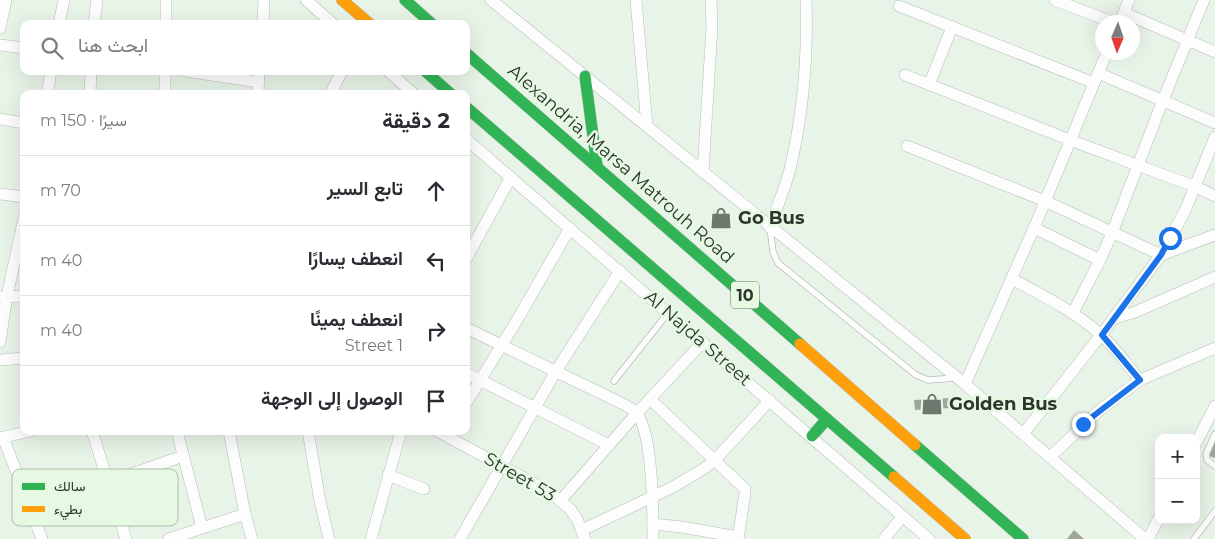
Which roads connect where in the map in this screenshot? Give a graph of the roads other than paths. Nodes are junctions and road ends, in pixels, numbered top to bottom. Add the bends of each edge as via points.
1 (6, 0) edge
2 (64, 0) edge
3 (97, 0) edge
4 (166, 0) edge
5 (264, 0) edge
6 (306, 0) edge
7 (342, 0) edge
8 (405, 0) edge
9 (491, 0) edge
10 (636, 0) edge
11 (711, 0) edge
12 (806, 0) edge
13 (1055, 0) edge
14 (1129, 0) edge
15 (1204, 0) edge
16 (899, 6) dead end
17 (1095, 15) edge
18 (1123, 15) edge
19 (60, 20) edge
20 (94, 20) edge
21 (166, 20) edge
22 (263, 20) edge
23 (328, 20) edge
24 (365, 20) edge
25 (428, 20) edge
26 (1140, 24) edge
27 (952, 27) junction
28 (0, 28) edge
29 (1187, 40) junction
30 (0, 45) edge
31 (20, 48) edge
32 (1215, 52) edge
33 (470, 56) edge
34 (1104, 60) edge
35 (50, 75) edge
36 (91, 75) edge
37 (165, 75) edge
38 (244, 75) edge
39 (340, 75) edge
40 (393, 75) edge
41 (429, 75) edge
42 (905, 75) dead end
43 (259, 76) edge
44 (585, 76) junction
45 (1096, 78) junction
46 (929, 84) junction
47 (48, 90) edge
48 (90, 90) edge
49 (165, 90) edge
50 (258, 90) edge
51 (332, 90) edge
52 (409, 90) edge
53 (446, 90) edge
54 (1162, 100) junction
55 (470, 110) edge
56 (0, 119) edge
57 (20, 122) edge
58 (1215, 123) edge
59 (647, 126) junction
60 (1215, 137) edge
61 (1070, 140) junction
62 (470, 142) edge
63 (906, 146) dead end
64 (1138, 165) junction
65 (597, 166) junction
66 (703, 172) junction
67 (511, 177) junction
68 (1196, 186) junction
69 (0, 194) edge
70 (1215, 196) edge
71 (20, 197) edge
72 (1045, 201) junction
73 (570, 228) junction
74 (770, 228) junction
75 (1034, 228) junction
76 (1112, 233) junction
77 (20, 234) edge
78 (1215, 235) edge
79 (470, 252) edge
80 (1161, 255) junction
81 (1100, 260) junction
82 (620, 271) junction
83 (1215, 277) edge
84 (1012, 278) junction
85 (20, 296) edge
86 (4, 297) edge
87 (668, 313) junction
88 (1073, 313) junction
89 (1114, 318) junction
90 (470, 330) edge
91 (1102, 335) junction
92 (0, 342) edge
93 (703, 342) junction
94 (501, 346) junction
95 (1215, 348) edge
96 (20, 358) edge
97 (0, 360) edge
98 (556, 371) junction
99 (470, 375) edge
100 (480, 380) junction
101 (1140, 380) junction
102 (614, 381) dead end
103 (961, 381) junction
104 (470, 396) edge
105 (650, 399) junction
106 (770, 400) junction
107 (534, 407) junction
108 (637, 413) junction
109 (1213, 413) edge
110 (827, 419) junction
111 (20, 434) edge
112 (1023, 434) junction
113 (1215, 434) edge
114 (93, 435) edge
115 (177, 435) edge
116 (230, 435) edge
117 (309, 435) edge
118 (400, 435) edge
119 (448, 435) edge
120 (812, 436) junction
121 (1200, 436) edge
122 (2, 438) edge
123 (609, 445) junction
124 (183, 456) junction
125 (1050, 457) junction
126 (715, 460) junction
127 (501, 465) junction
128 (1215, 466) edge
129 (15, 469) edge
130 (104, 469) edge
131 (147, 469) edge
132 (388, 475) junction
133 (424, 489) dead end
134 (652, 496) junction
135 (561, 500) junction
136 (1215, 511) edge
137 (245, 514) junction
138 (903, 516) junction
139 (653, 524) junction
140 (1156, 524) edge
141 (37, 526) edge
142 (122, 526) edge
143 (198, 533) edge
144 (583, 534) edge
145 (738, 538) edge
146 (42, 539) edge
147 (126, 539) edge
148 (169, 539) edge
149 (252, 539) edge
150 (329, 539) edge
151 (371, 539) edge
152 (460, 539) edge
153 (653, 539) edge
154 (884, 539) edge
155 (929, 539) edge
156 (966, 539) edge
157 (1023, 539) edge
158 (1147, 539) edge
159 (1194, 539) edge

1 - 28 street
2 - 19 street
3 - 20 street
4 - 21 street
5 - 22 street
6 - 23 street
7 - 24 main road
8 - 25 main road
9 - 44 street
10 - 59 street
11 - 66 street
12 - 74 street via 801,105 790,170
13 - 17 street
14 - 18 street
15 - 29 street
16 - 27 street
26 - 29 street
27 - 45 street
27 - 46 street
29 - 32 street
29 - 54 street
30 - 31 street
33 - 65 main road, Alexandria, Marsa Matrouh Road / 10
34 - 45 street
35 - 47 street
36 - 48 street
37 - 49 street
38 - 43 street
39 - 51 street
40 - 52 street
41 - 53 main road
42 - 46 street
43 - 50 street
44 - 59 street
44 - 65 main road
45 - 54 street
45 - 61 street
46 - 61 street
54 - 58 street
54 - 64 street
55 - 110 main road, 10
56 - 57 street
59 - 66 street
60 - 68 street
61 - 64 street
61 - 72 street
62 - 67 street, Al Najda Street
63 - 72 street
64 - 68 street
64 - 76 street
65 - 157 main road, Alexandria, Marsa Matrouh Road / 10
66 - 74 street
67 - 73 street, Al Najda Street
67 - 79 street
68 - 70 street
68 - 80 street
69 - 71 street
72 - 75 street
72 - 76 street
73 - 82 street, Al Najda Street
73 - 94 street
74 - 103 street
74 - 103 lane via 778,263 916,375 928,380
75 - 81 street
75 - 84 street
76 - 80 street
76 - 81 street
77 - 86 street
78 - 80 street
80 - 89 street
81 - 88 street
82 - 87 street, Al Najda Street
82 - 98 street
83 - 89 street
84 - 88 street
84 - 103 street
85 - 86 street
86 - 92 street
87 - 93 street, Al Najda Street
87 - 102 lane
88 - 91 street
89 - 91 street
90 - 94 street
91 - 101 street
91 - 112 street
93 - 105 street
93 - 106 street, Al Najda Street
94 - 98 street
94 - 100 street
95 - 101 street
96 - 97 street
98 - 107 street
98 - 108 street
99 - 100 street
100 - 104 street
100 - 107 street
101 - 125 street via 1095,414
103 - 112 street
105 - 108 street
105 - 126 street
106 - 120 street, Al Najda Street
106 - 126 street
107 - 123 street
107 - 127 street
108 - 123 street
108 - 134 street via 643,426
109 - 121 street
110 - 120 main road
110 - 156 main road, 10
111 - 122 street
112 - 125 street
113 - 128 lane via 1206,454 1207,460
114 - 130 street
115 - 124 street
116 - 137 street
117 - 150 street
118 - 132 street
119 - 127 street, Street 53
120 - 138 street, Al Najda Street
122 - 129 street
123 - 135 street
124 - 131 street
124 - 143 street
125 - 158 street
126 - 134 street via 688,479
126 - 145 street via 746,493
127 - 135 street, Street 53
127 - 152 street
132 - 133 street
132 - 151 street
134 - 139 street
134 - 144 street
135 - 144 street, Street 53 via 570,509
136 - 159 lane
137 - 143 street
137 - 149 street
138 - 154 street
138 - 155 street, Al Najda Street
139 - 145 street
139 - 153 street
140 - 158 street
141 - 146 street
142 - 147 street
143 - 148 street

